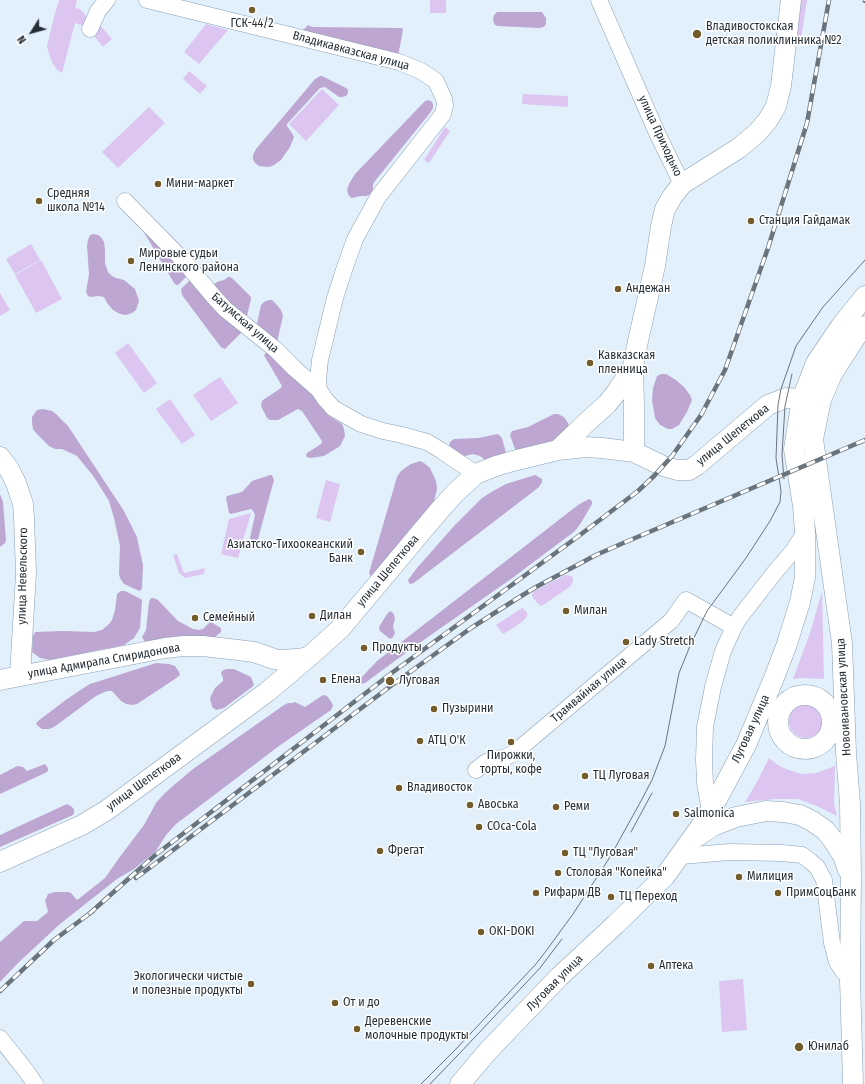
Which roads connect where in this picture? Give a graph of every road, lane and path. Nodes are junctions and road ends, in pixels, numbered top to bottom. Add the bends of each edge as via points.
1 (107, 0) edge
2 (148, 0) edge
3 (599, 0) edge
4 (791, 0) edge
5 (90, 29) dead end
6 (682, 184) junction
7 (125, 201) dead end
8 (865, 296) edge
9 (865, 326) edge
10 (633, 368) junction
11 (319, 390) junction
12 (802, 399) junction
13 (558, 450) junction
14 (634, 452) junction
15 (0, 457) edge
16 (476, 474) junction
17 (805, 532) junction
18 (734, 627) junction
19 (256, 653) junction
20 (309, 657) junction
21 (20, 676) junction
22 (774, 678) junction
23 (0, 680) edge
24 (274, 686) junction
25 (844, 690) junction
26 (778, 714) junction
27 (832, 722) junction
28 (746, 746) junction
29 (846, 754) junction
30 (476, 770) dead end
31 (710, 812) junction
32 (685, 848) junction
33 (0, 862) edge
34 (851, 878) junction
35 (850, 979) junction
36 (0, 1038) edge
37 (35, 1084) edge
38 (460, 1084) edge
39 (853, 1084) edge

1 - 5 street via 98,11
2 - 11 street, Владикавказская улица via 407,64 436,81 440,88 445,105 443,114 378,196 355,239 320,360
3 - 6 street, улица Приходько
4 - 6 main road via 781,86 776,106 768,120 739,148
6 - 10 main road, улица Приходько via 665,209
7 - 11 street, Батумская улица via 182,259 225,309 275,349
8 - 12 main road, Луговая улица via 816,363
9 - 25 main road, Новоивановская улица via 832,374 821,400 813,440 840,629
10 - 13 main road, улица Приходько via 607,404
10 - 14 main road, улица Приходько
11 - 16 street via 333,408 361,424 427,442
12 - 14 main road, улица Шепеткова via 786,398 768,405 689,470 663,466
12 - 17 main road, Луговая улица via 794,449
13 - 14 main road, улица Шепеткова via 585,447
13 - 16 main road, улица Шепеткова via 513,461
15 - 21 main road, улица Невельского via 16,483 23,504 26,573
16 - 20 main road, улица Шепеткова via 442,507 340,628
17 - 18 street
17 - 22 main road, Луговая улица via 805,577 800,602
18 - 30 street, Трамвайная улица via 686,600 671,621 514,753 504,758 492,759
18 - 31 street via 723,651 704,727 705,783
19 - 20 main road, улица Адмирала Спиридонова via 280,660
19 - 21 main road, улица Адмирала Спиридонова via 203,646 165,648
19 - 24 main road, улица Адмирала Спиридонова via 274,666 277,675
20 - 24 main road, улица Шепеткова
21 - 23 main road, улица Адмирала Спиридонова
22 - 26 main road
22 - 28 main road, Луговая улица
24 - 33 main road, улица Шепеткова via 107,810 82,825
25 - 27 main road
25 - 29 main road, Новоивановская улица
26 - 27 main road via 791,698 812,695 819,698 829,709
26 - 27 main road via 780,733 787,742 798,748 816,747 821,744 829,734
26 - 28 main road
27 - 29 main road
28 - 31 main road, Луговая улица
29 - 34 main road, Новоивановская улица via 850,803
31 - 32 main road, Луговая улица
32 - 34 main road via 713,826 736,817 766,811 800,815 824,830 833,840 843,856
32 - 35 street via 782,853 802,856 810,861 824,880 832,943 839,966
32 - 38 main road, Луговая улица via 665,876 559,977
34 - 35 main road, Новоивановская улица
35 - 39 main road, Новоивановская улица
36 - 37 street

